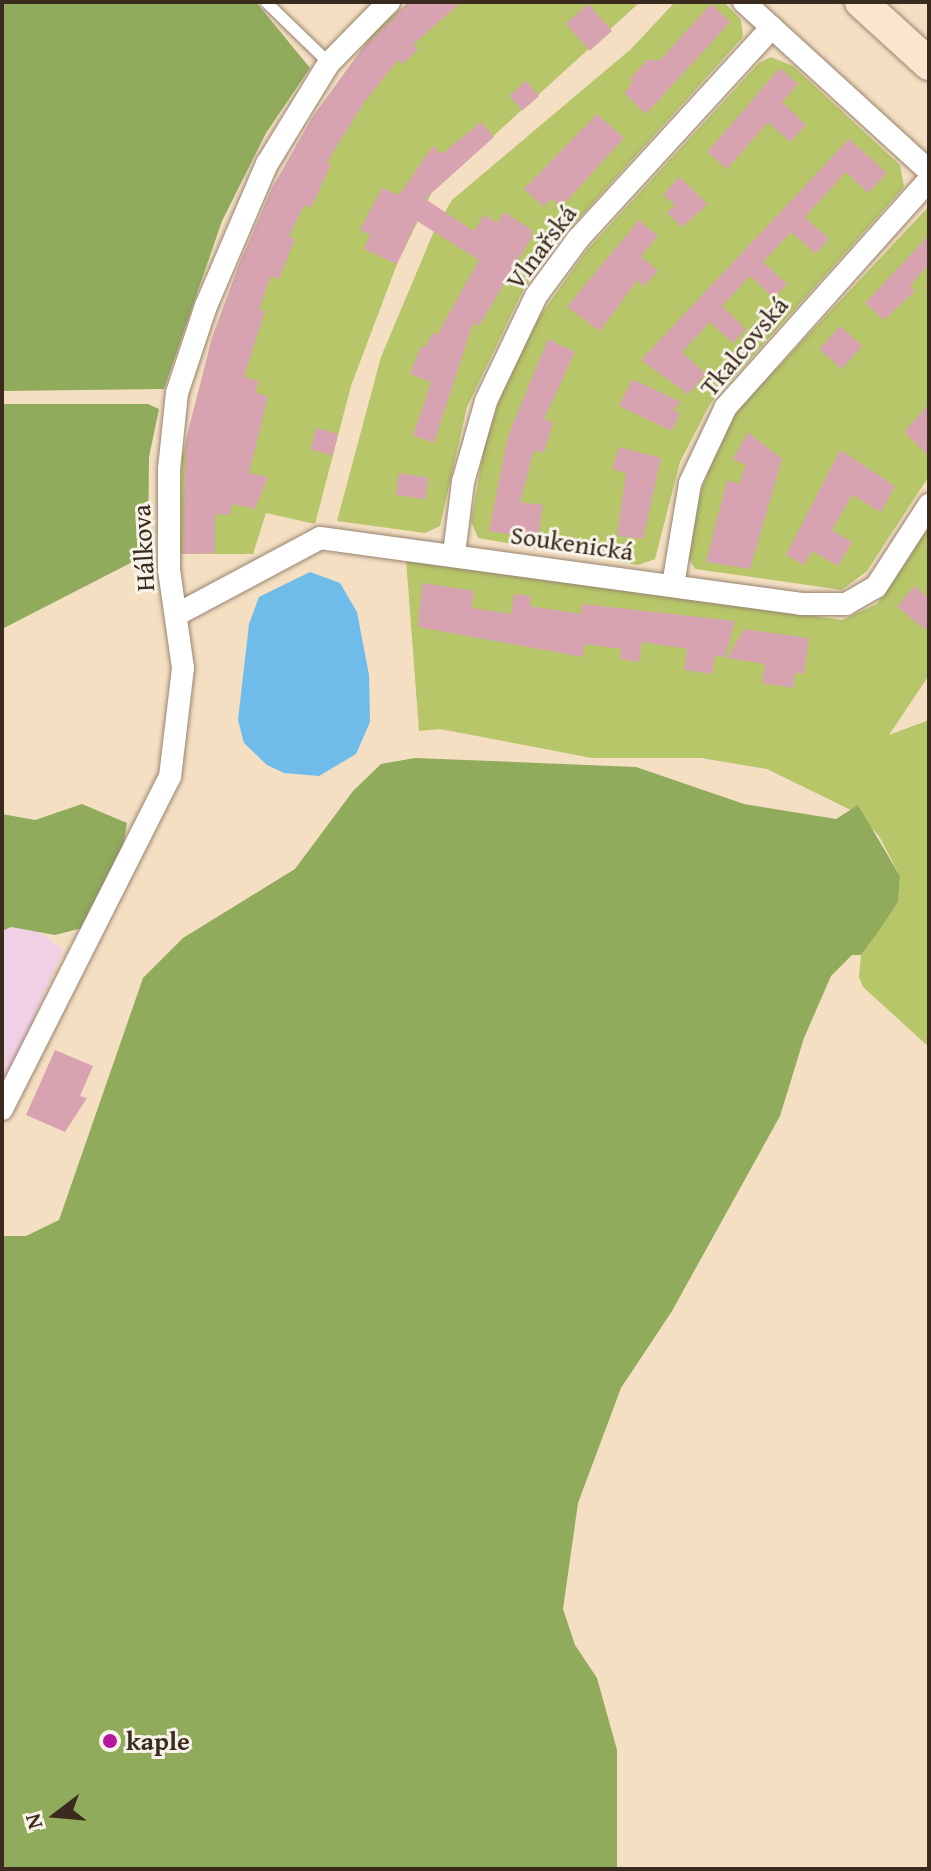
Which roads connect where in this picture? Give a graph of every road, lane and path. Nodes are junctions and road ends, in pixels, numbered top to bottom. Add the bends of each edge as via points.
1 (266, 2) edge
2 (389, 2) edge
3 (744, 2) edge
4 (861, 2) edge
5 (772, 27) junction
6 (329, 63) junction
7 (929, 64) edge
8 (929, 171) edge
9 (929, 180) edge
10 (929, 505) edge
11 (454, 554) junction
12 (673, 585) junction
13 (176, 615) junction
14 (2, 1109) edge

1 - 6 lane
2 - 6 street, Hálkova
3 - 5 street
4 - 7 main road
5 - 8 street
5 - 11 street, Vlnařská via 578,239 536,296 486,401 463,482
6 - 13 street, Hálkova via 267,164 243,215 177,393 167,531
9 - 12 street, Tkalcovská via 726,407 690,483
10 - 12 street, Soukenická via 876,587 846,604 801,604
11 - 12 street, Soukenická
11 - 13 street, Soukenická via 320,538
13 - 14 street, Hálkova via 183,668 170,777

